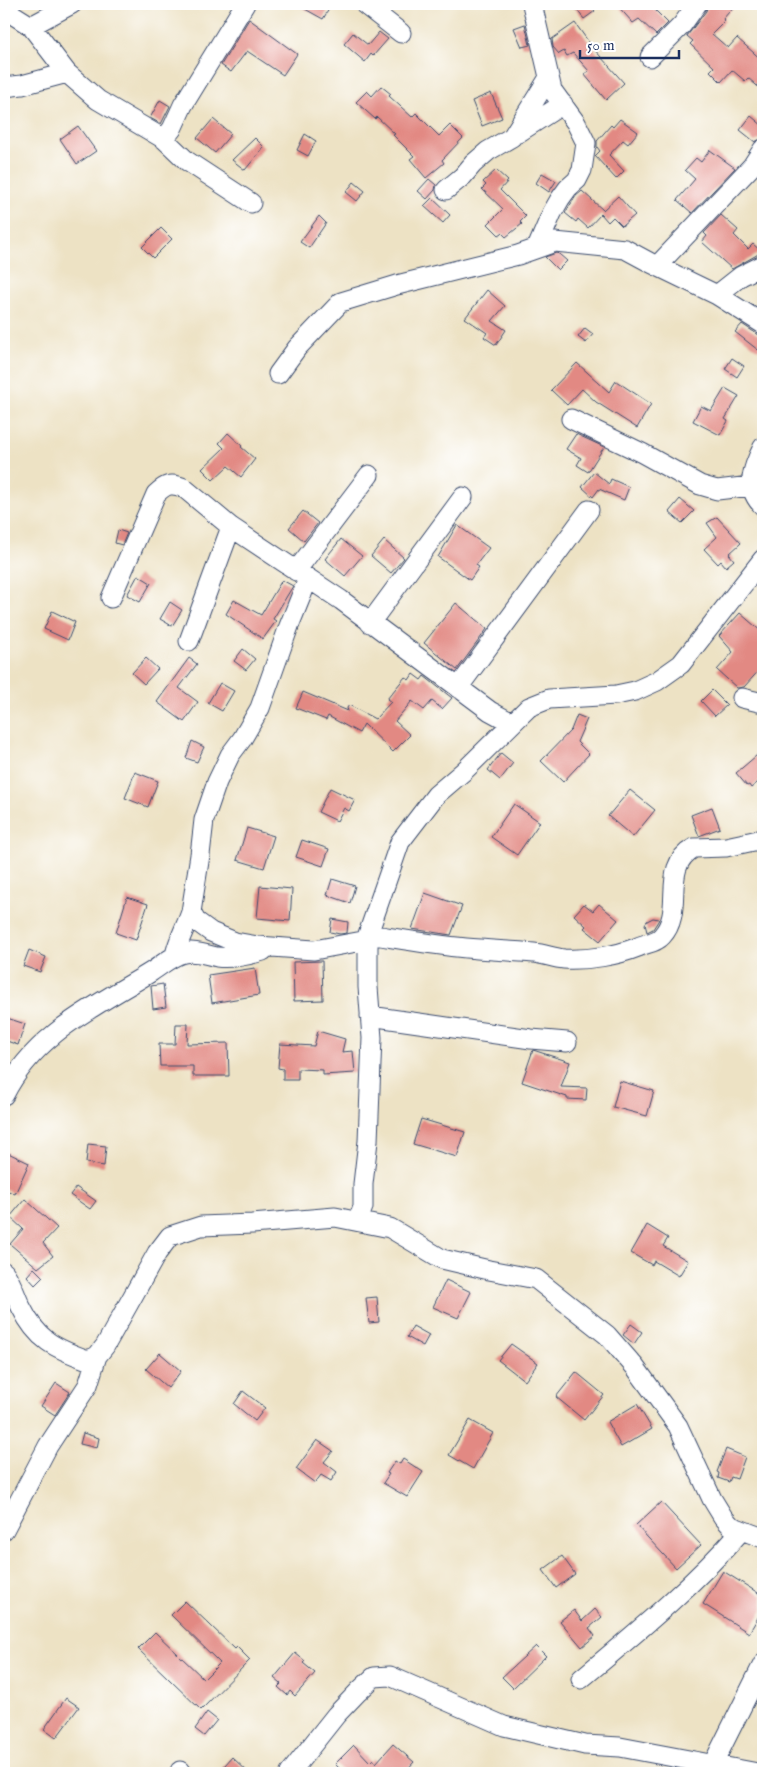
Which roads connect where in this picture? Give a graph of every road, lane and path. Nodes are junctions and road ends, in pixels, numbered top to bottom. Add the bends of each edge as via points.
1 (72, 4) edge
2 (245, 4) edge
3 (364, 4) edge
4 (532, 4) edge
5 (697, 4) edge
6 (4, 9) edge
7 (31, 26) junction
8 (401, 33) dead end
9 (650, 57) dead end
10 (68, 73) junction
11 (548, 79) junction
12 (4, 88) edge
13 (562, 104) junction
14 (512, 137) junction
15 (164, 139) junction
16 (763, 149) edge
17 (446, 190) dead end
18 (251, 203) dead end
19 (537, 248) junction
20 (763, 265) edge
21 (657, 266) junction
22 (717, 295) junction
23 (763, 324) edge
24 (278, 374) dead end
25 (571, 419) dead end
26 (763, 447) edge
27 (369, 475) dead end
28 (751, 486) junction
29 (463, 497) dead end
30 (763, 506) edge
31 (589, 510) dead end
32 (230, 527) junction
33 (763, 559) edge
34 (302, 575) junction
35 (111, 598) dead end
36 (370, 623) junction
37 (189, 641) dead end
38 (458, 688) junction
39 (742, 698) dead end
40 (763, 703) edge
41 (512, 723) junction
42 (763, 839) edge
43 (191, 912) junction
44 (368, 937) junction
45 (274, 947) junction
46 (175, 955) junction
47 (370, 1016) junction
48 (567, 1042) dead end
49 (4, 1095) edge
50 (358, 1222) junction
51 (4, 1272) edge
52 (96, 1356) junction
53 (4, 1530) edge
54 (741, 1531) junction
55 (763, 1538) edge
56 (763, 1664) edge
57 (582, 1679) dead end
58 (717, 1768) edge
59 (290, 1773) edge
60 (758, 1773) edge

1 - 7 street
2 - 15 street
3 - 8 street
4 - 11 street
5 - 9 street via 682,25
6 - 7 street
7 - 10 street
10 - 12 street
10 - 15 street via 98,100
11 - 13 street
11 - 14 street
13 - 14 street
13 - 19 street via 582,135 586,151 577,180 560,199
14 - 17 street via 488,151
15 - 18 street via 187,161
16 - 21 street via 752,166
19 - 21 street via 555,242 625,249
19 - 24 street via 341,302 297,348
20 - 22 street via 741,276
21 - 22 street
22 - 23 street
25 - 28 street via 700,484 717,490
26 - 28 street
27 - 34 street
28 - 30 street
29 - 36 street
31 - 38 street
32 - 34 street
32 - 35 street via 184,488 176,484 165,485 156,494
32 - 37 street
33 - 41 street via 681,664 657,681 616,695 549,699 529,707
34 - 36 street
34 - 43 street via 289,626 260,708 230,755 204,820
36 - 38 street
38 - 41 street
39 - 40 street
41 - 44 street via 436,795 400,842
42 - 44 street via 726,847 694,848 684,856 674,876 670,925 659,940 630,952 562,959 537,953
43 - 45 street via 196,921 211,932 235,942
43 - 46 street
44 - 45 street via 314,950
44 - 47 street
45 - 46 street via 236,957 187,952
46 - 49 street via 55,1032 28,1060
47 - 48 street
47 - 50 street via 368,1141 363,1207
50 - 52 street via 335,1217 201,1226 170,1236
50 - 54 street via 390,1228 442,1259 536,1279 607,1335 678,1426 712,1499 731,1526
51 - 52 street via 21,1308 44,1340 88,1360
52 - 53 street via 88,1385 48,1446
54 - 55 street
54 - 57 street via 674,1600
56 - 58 street
58 - 59 street via 620,1747 585,1745 504,1726 390,1676 374,1677 358,1692
58 - 60 street

